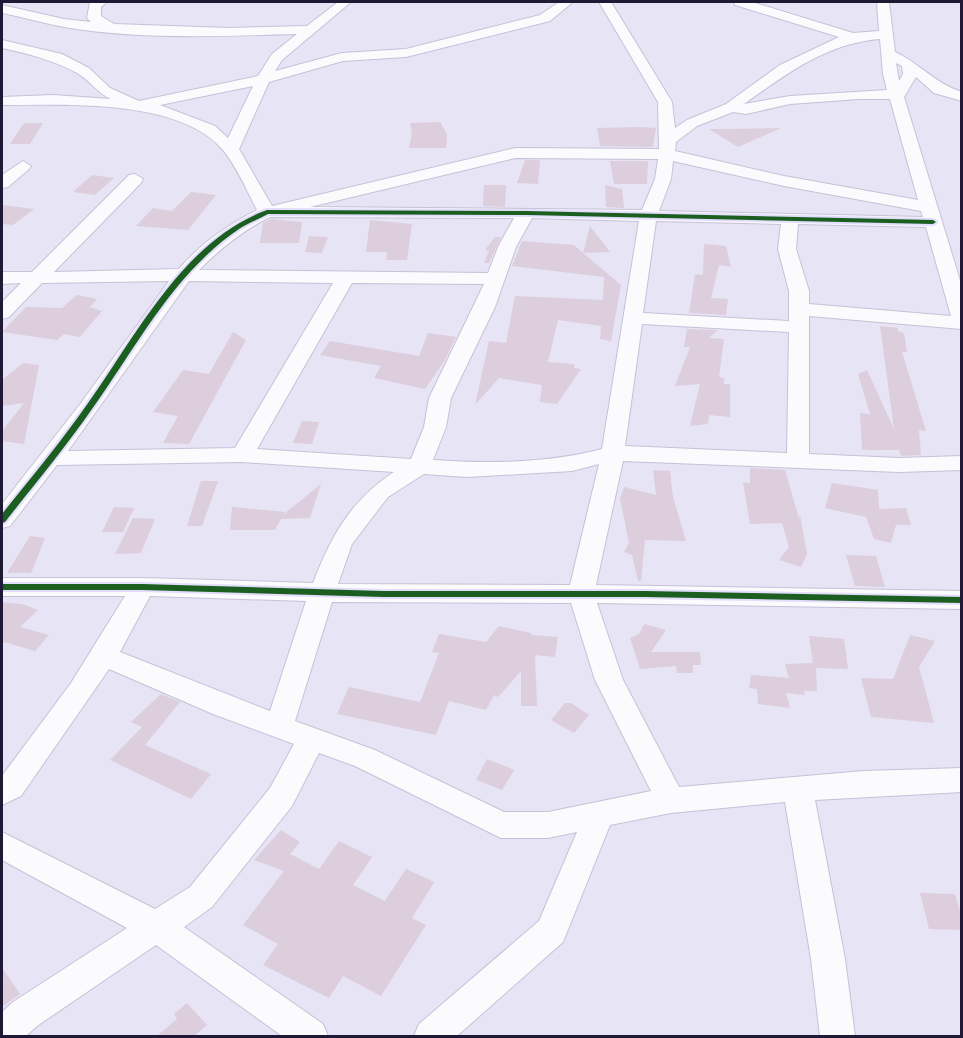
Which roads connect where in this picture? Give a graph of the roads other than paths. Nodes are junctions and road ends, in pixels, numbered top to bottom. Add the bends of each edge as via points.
1 (101, 2) edge
2 (345, 2) edge
3 (567, 2) edge
4 (605, 2) edge
5 (740, 2) edge
6 (883, 2) edge
7 (2, 9) edge
8 (39, 16) junction
9 (11, 26) dead end
10 (111, 28) junction
11 (312, 30) junction
12 (886, 34) junction
13 (852, 37) junction
14 (2, 44) edge
15 (888, 54) junction
16 (909, 64) junction
17 (263, 79) junction
18 (896, 94) junction
19 (962, 97) edge
20 (2, 101) edge
21 (137, 106) junction
22 (731, 107) junction
23 (667, 147) junction
24 (231, 149) junction
25 (23, 166) dead end
26 (135, 179) dead end
27 (2, 183) edge
28 (267, 212) junction
29 (525, 213) junction
30 (931, 215) junction
31 (648, 216) junction
32 (790, 219) junction
33 (182, 275) junction
34 (38, 277) junction
35 (2, 278) edge
36 (345, 278) junction
37 (495, 279) junction
38 (2, 313) edge
39 (633, 318) junction
40 (799, 318) junction
41 (962, 322) edge
42 (614, 453) junction
43 (242, 455) junction
44 (50, 458) junction
45 (798, 459) junction
46 (962, 463) edge
47 (419, 467) junction
48 (2, 520) edge
49 (2, 587) edge
50 (142, 587) junction
51 (321, 593) junction
52 (581, 594) junction
53 (962, 600) edge
54 (105, 656) junction
55 (279, 728) junction
56 (311, 740) junction
57 (962, 780) edge
58 (798, 789) junction
59 (2, 793) edge
60 (671, 800) junction
61 (600, 813) junction
62 (2, 845) edge
63 (157, 927) junction
64 (2, 1035) edge
65 (311, 1036) edge
66 (431, 1036) edge
67 (838, 1036) edge

1 - 10 street via 95,5 94,18
2 - 11 street
3 - 17 street via 545,18 406,53 342,57
4 - 23 street via 665,102
5 - 13 street
6 - 12 street
7 - 8 street
8 - 9 street
8 - 10 street
10 - 11 street
11 - 17 street via 277,57
12 - 13 street
12 - 15 street
13 - 22 street via 785,68
14 - 21 street via 57,57 84,71 105,90
15 - 16 street
15 - 18 street
16 - 18 street via 908,81
16 - 19 street via 939,90
17 - 21 street
17 - 24 street
18 - 22 street via 790,100 747,109
18 - 30 street
20 - 21 street via 53,99
21 - 24 street via 210,129
22 - 23 street via 692,123
23 - 28 street via 515,153
23 - 30 street via 784,181
23 - 31 street via 663,179
24 - 28 street
25 - 27 street
26 - 34 street
28 - 29 street
28 - 33 street via 248,219
29 - 31 street
29 - 37 street
30 - 32 street
30 - 41 street
31 - 32 street
31 - 39 street
32 - 40 street via 787,249 799,291
33 - 34 street
33 - 36 street
33 - 44 street
34 - 35 street
34 - 38 street
36 - 37 street
36 - 43 street
37 - 47 street via 440,398 435,427
39 - 40 street
39 - 42 street
40 - 41 street
40 - 45 street
42 - 45 street
42 - 47 street via 572,464 467,470
42 - 52 street
43 - 44 street
43 - 47 street
44 - 48 street
45 - 46 street via 899,465
47 - 51 street via 380,492 347,534
49 - 50 street
50 - 51 street
50 - 54 street
51 - 52 street
51 - 55 street
52 - 53 street
52 - 60 street via 609,681
54 - 55 street
54 - 59 street
55 - 56 street
56 - 61 street via 365,758 501,825 548,825
56 - 63 street via 281,797 201,897
57 - 58 street
58 - 60 street
58 - 67 street
60 - 61 street
61 - 66 street via 550,931
62 - 63 street
63 - 64 street via 25,1014
63 - 65 street

